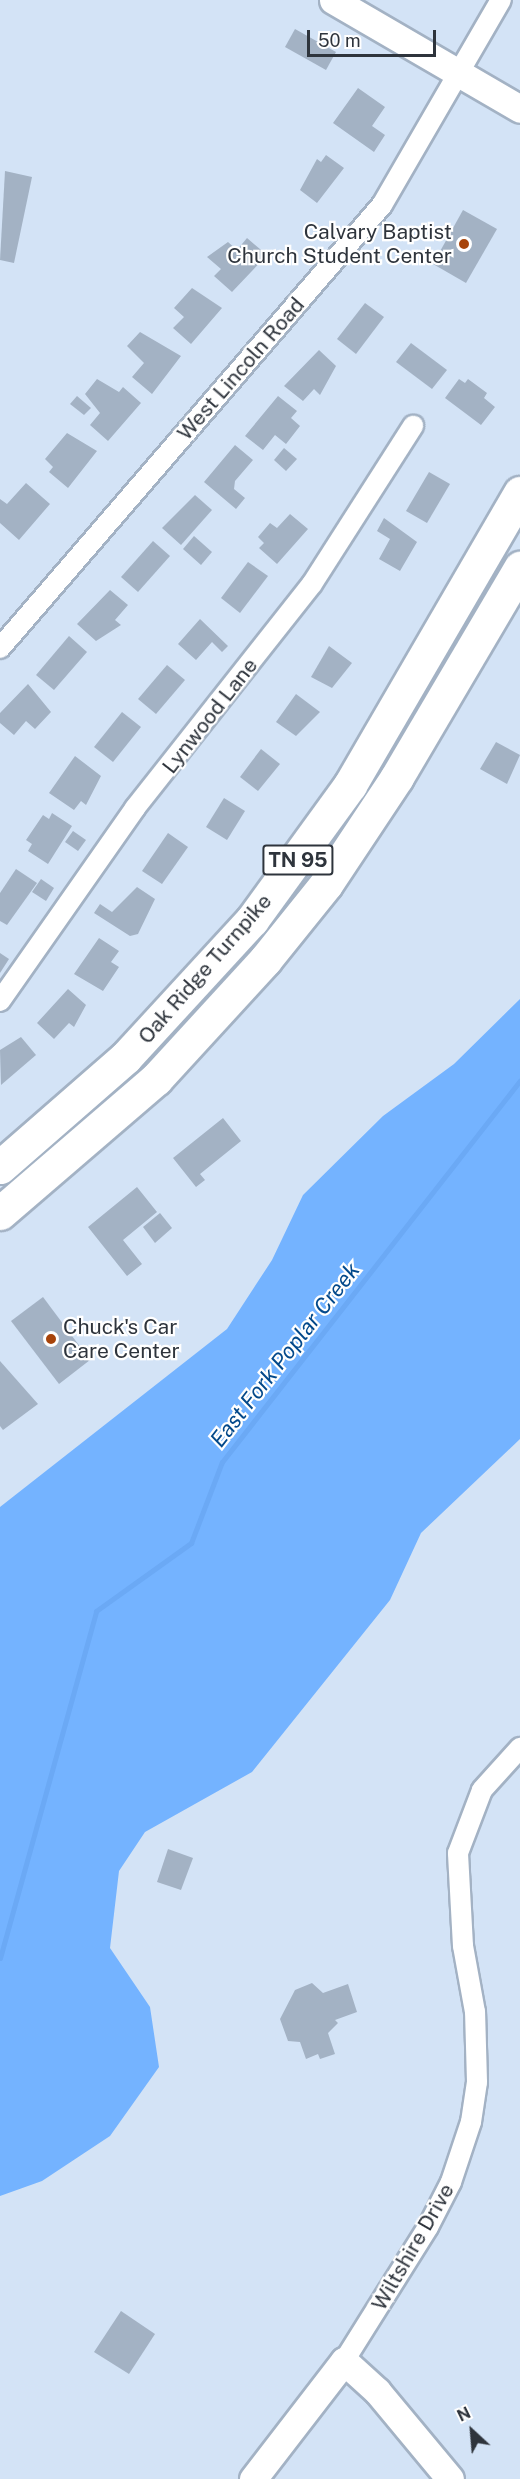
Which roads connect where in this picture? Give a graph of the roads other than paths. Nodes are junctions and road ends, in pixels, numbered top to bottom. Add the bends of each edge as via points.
1 (333, 0) edge
2 (501, 0) edge
3 (461, 74) junction
4 (520, 109) edge
5 (413, 426) dead end
6 (520, 493) edge
7 (520, 568) edge
8 (0, 648) edge
9 (0, 1001) edge
10 (0, 1167) edge
11 (0, 1214) edge
12 (520, 1749) edge
13 (344, 2361) junction
14 (253, 2479) edge
15 (450, 2479) edge

1 - 3 street
2 - 3 street, West Lincoln Road
3 - 4 street
3 - 8 street, West Lincoln Road via 363,228
5 - 9 street, Lynwood Lane via 312,584 135,808
6 - 10 highway, Oak Ridge Turnpike / TN 95 via 350,785 252,920 126,1057
7 - 11 highway, Oak Ridge Turnpike / TN 95 via 397,777 326,884 265,960 156,1078
12 - 13 street, Wiltshire Drive via 482,1790 458,1853 463,1946 475,2012 477,2082 471,2122 452,2182
13 - 14 street, Wiltshire Drive
13 - 15 street via 377,2391

